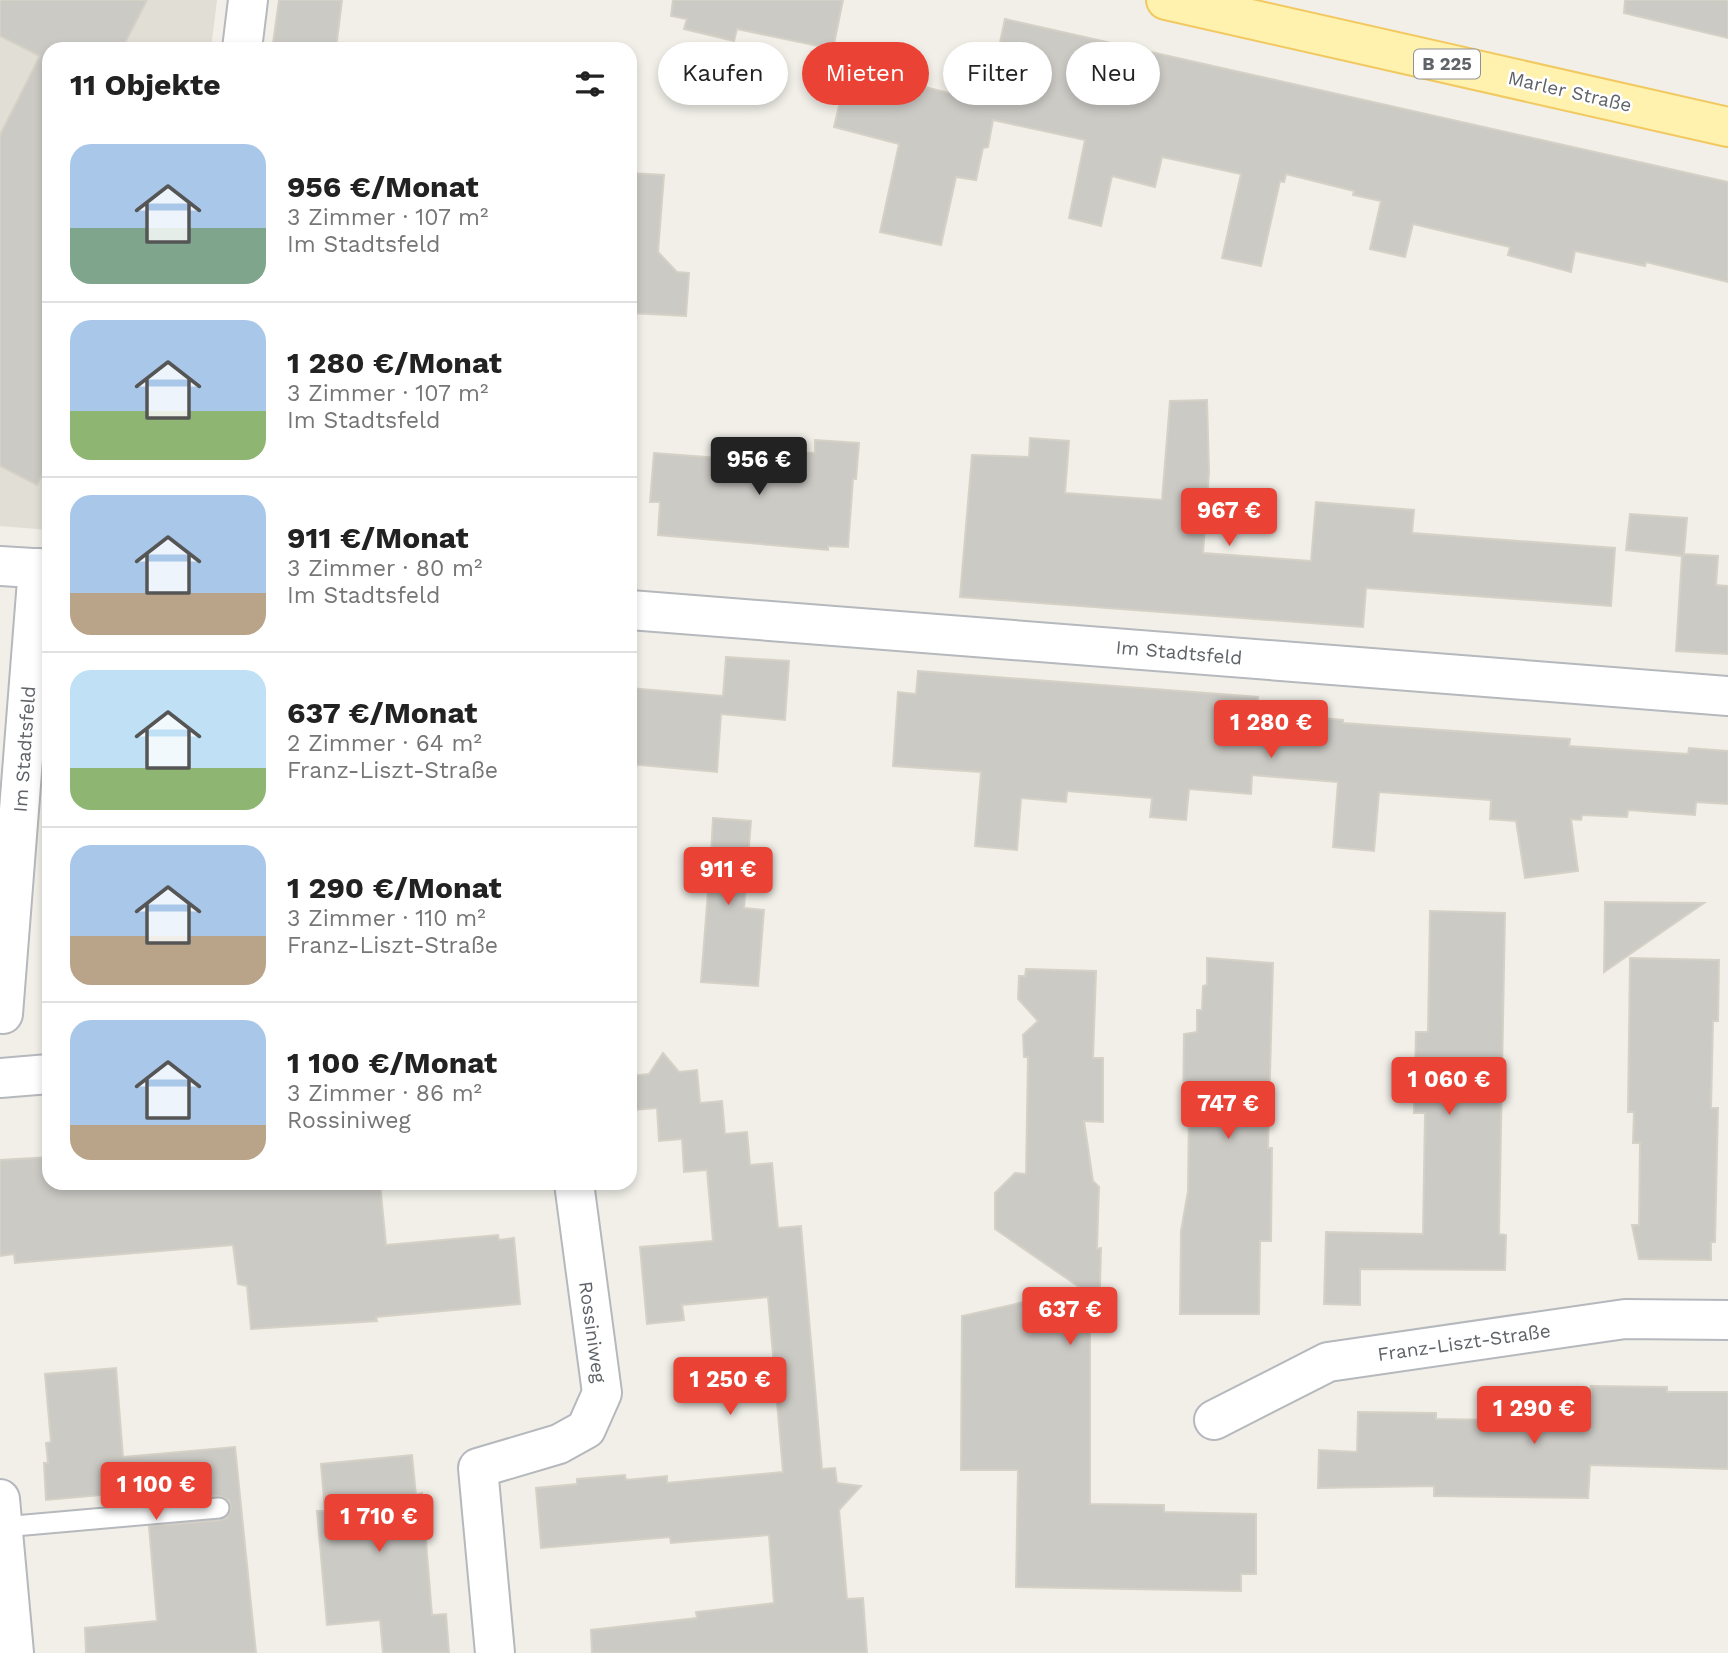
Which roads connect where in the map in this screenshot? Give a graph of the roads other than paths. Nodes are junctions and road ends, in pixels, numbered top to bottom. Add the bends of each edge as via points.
1 (248, 0) edge
2 (1166, 0) edge
3 (1239, 8) edge
4 (243, 42) edge
5 (1728, 127) edge
6 (0, 566) edge
7 (42, 569) edge
8 (42, 580) edge
9 (637, 611) edge
10 (1728, 696) edge
11 (3, 1014) dead end
12 (42, 1075) edge
13 (0, 1078) edge
14 (575, 1190) edge
15 (1728, 1320) edge
16 (1214, 1420) dead end
17 (219, 1508) dead end
18 (1, 1513) edge
19 (14, 1653) edge
20 (495, 1653) edge

1 - 4 street
2 - 3 main road, Marler Straße / B 225
3 - 5 main road, Marler Straße / B 225
6 - 7 street, Im Stadtsfeld
8 - 11 street, Im Stadtsfeld
9 - 10 street, Im Stadtsfeld
12 - 13 street
14 - 20 street, Rossiniweg via 601,1393 586,1429 559,1444 478,1468
15 - 16 street, Franz-Liszt-Straße via 1625,1319 1328,1362
17 - 18 lane
18 - 19 street

